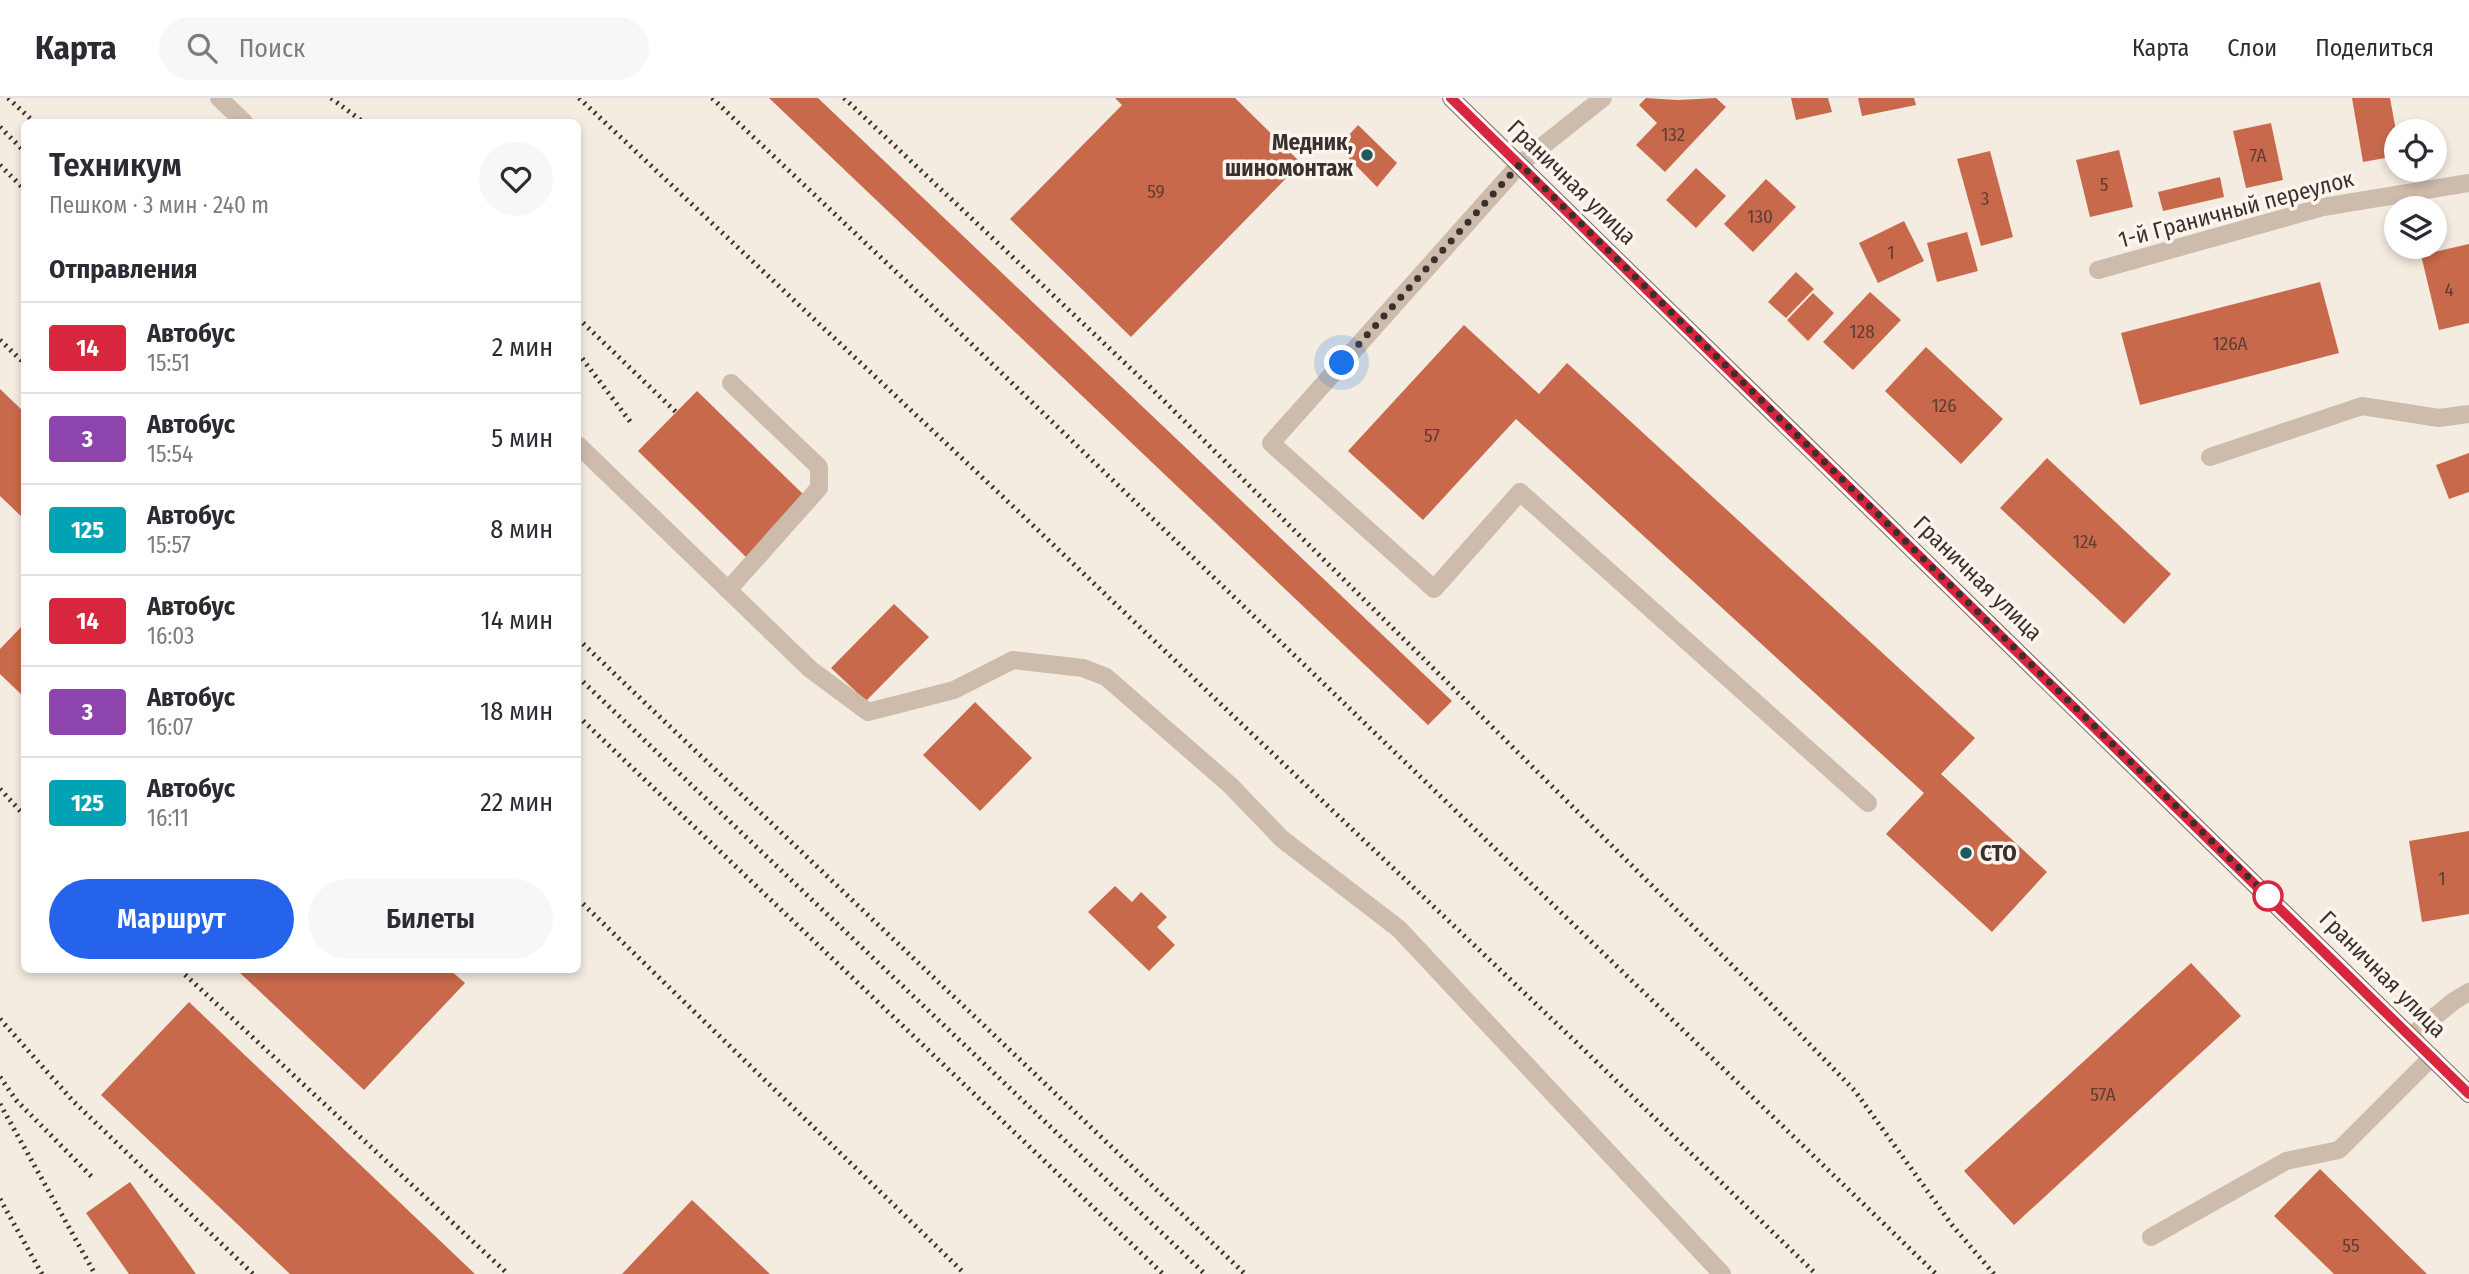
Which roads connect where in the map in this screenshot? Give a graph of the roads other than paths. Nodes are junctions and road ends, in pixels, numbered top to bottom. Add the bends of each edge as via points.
1 (219, 98) edge
2 (1451, 98) edge
3 (1603, 98) edge
4 (241, 119) edge
5 (1520, 164) junction
6 (2469, 183) edge
7 (2098, 270) dead end
8 (730, 383) dead end
9 (2469, 414) edge
10 (581, 448) edge
11 (2210, 457) dead end
12 (728, 590) junction
13 (1868, 803) dead end
14 (2469, 992) edge
15 (2411, 1036) junction
16 (2432, 1057) junction
17 (2469, 1094) edge
18 (2151, 1237) dead end
19 (1722, 1274) edge

1 - 4 street
2 - 5 main road, Граничная улица
3 - 5 street
5 - 13 street via 1271,443 1434,589 1520,492
5 - 15 main road, Граничная улица
6 - 7 street, 1-й Граничный переулок via 2323,207
8 - 12 street via 819,467 819,488
9 - 11 street via 2439,418 2362,406
10 - 12 street
12 - 19 street via 810,669 868,712 954,690 1013,660 1083,668 1106,677 1230,785 1282,839 1399,929
14 - 15 street
15 - 16 main road, Граничная улица
16 - 17 main road, Граничная улица
16 - 18 street via 2339,1150 2286,1161

